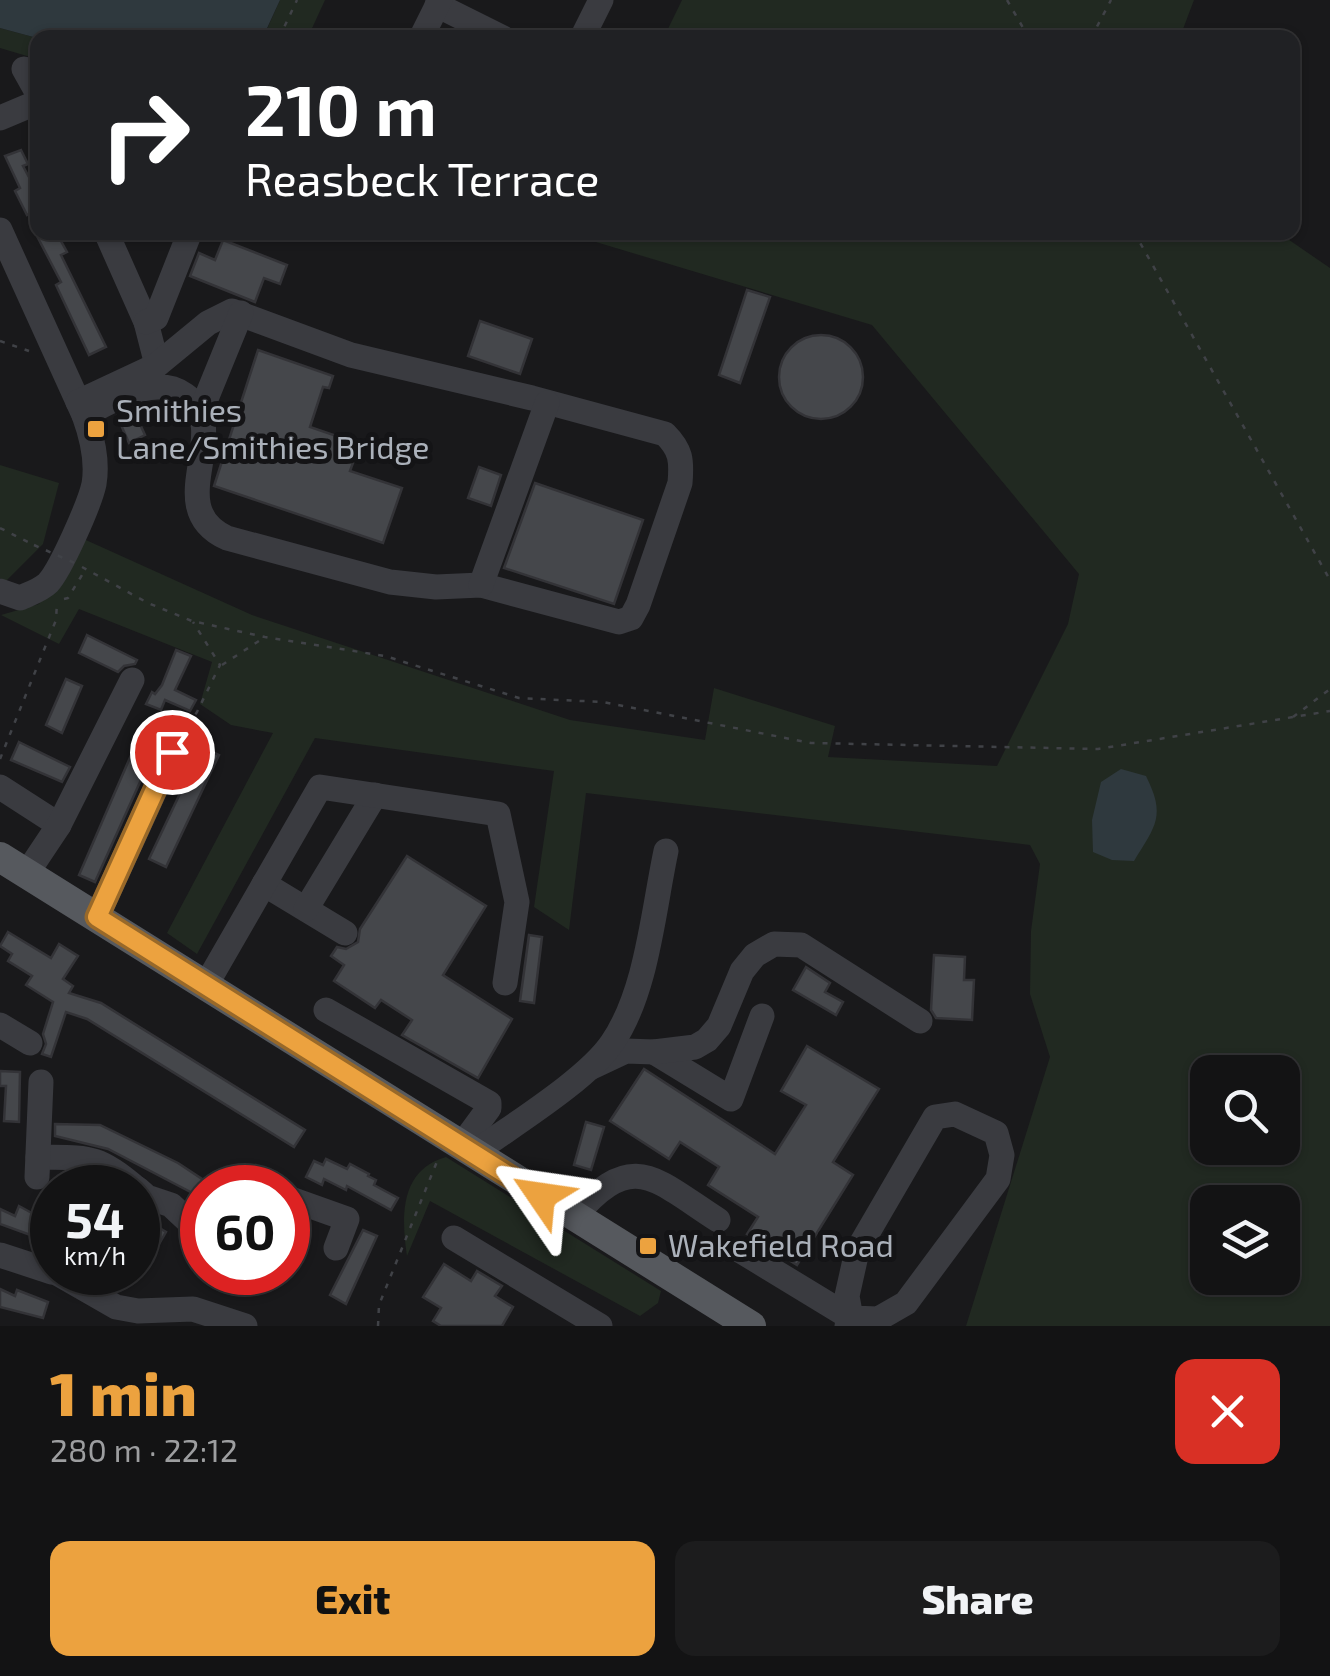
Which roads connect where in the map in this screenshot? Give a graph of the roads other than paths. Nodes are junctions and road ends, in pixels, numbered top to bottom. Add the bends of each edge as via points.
1 (601, 0) edge
2 (439, 2) edge
3 (424, 30) edge
4 (489, 30) edge
5 (586, 30) edge
6 (24, 69) dead end
7 (30, 80) edge
8 (30, 105) edge
9 (0, 118) edge
10 (0, 230) edge
11 (110, 240) edge
12 (187, 240) edge
13 (240, 312) junction
14 (146, 322) junction
15 (157, 366) junction
16 (547, 403) junction
17 (81, 409) junction
18 (202, 411) junction
19 (481, 585) junction
20 (0, 591) edge
21 (132, 680) dead end
22 (172, 752) road end
23 (0, 788) edge
24 (375, 795) junction
25 (60, 825) junction
26 (666, 851) dead end
27 (0, 856) edge
28 (27, 873) junction
29 (264, 884) junction
30 (306, 910) junction
31 (97, 917) junction
32 (345, 933) dead end
33 (506, 983) dead end
34 (206, 985) junction
35 (326, 1010) dead end
36 (762, 1016) dead end
37 (920, 1021) dead end
38 (0, 1025) edge
39 (30, 1044) dead end
40 (654, 1052) junction
41 (592, 1067) junction
42 (41, 1082) dead end
43 (460, 1146) junction
44 (38, 1165) edge
45 (55, 1165) edge
46 (108, 1165) edge
47 (310, 1206) edge
48 (574, 1217) junction
49 (718, 1220) dead end
50 (454, 1238) dead end
51 (336, 1248) dead end
52 (741, 1252) dead end
53 (0, 1256) edge
54 (30, 1265) edge
55 (111, 1295) edge
56 (850, 1322) edge
57 (740, 1323) edge
58 (245, 1326) edge
59 (600, 1326) edge

1 - 5 street
2 - 3 street
2 - 4 street
6 - 7 street
8 - 9 street
10 - 17 street
11 - 14 street
12 - 14 street via 156,318
13 - 15 street via 224,313
13 - 16 street via 351,355
13 - 18 street
14 - 15 street
15 - 17 street
16 - 19 street
16 - 19 street via 665,434 679,448 680,483 638,605 619,622
17 - 18 street via 158,386 179,391
17 - 20 street via 92,440 94,486 62,560 47,584 32,593 20,598
18 - 19 street via 198,503 216,533 390,582
21 - 25 street
22 - 31 street
23 - 25 street
24 - 29 street via 320,786
24 - 30 street
24 - 33 street via 498,814 517,902
25 - 28 street
26 - 41 street via 634,1003
27 - 28 main road
28 - 31 main road
29 - 30 street
29 - 34 street
30 - 32 street
31 - 34 main road
34 - 43 main road
35 - 43 street via 488,1104
36 - 40 street via 731,1099
37 - 40 street via 801,946 774,944 742,971 707,1040
38 - 39 street
40 - 41 street via 626,1050
41 - 43 street
42 - 44 street
43 - 48 main road
45 - 46 street via 94,1158
47 - 51 street via 348,1219
48 - 49 street via 599,1188 624,1175 656,1180
48 - 57 main road
50 - 59 street
52 - 56 street
53 - 54 street
55 - 58 street via 127,1309 193,1310
56 - 56 street via 847,1296 857,1251 935,1117 955,1114 996,1133 1002,1154 998,1179 906,1302 878,1319

